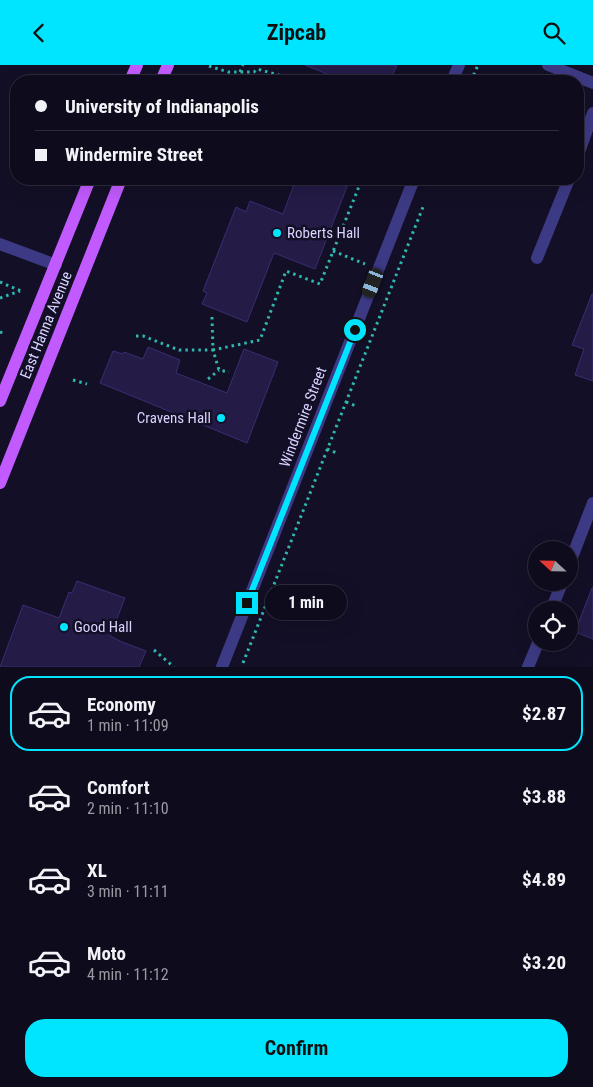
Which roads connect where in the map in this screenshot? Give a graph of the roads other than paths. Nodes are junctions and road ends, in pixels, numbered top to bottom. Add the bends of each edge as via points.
1 (548, 65) edge
2 (573, 75) edge
3 (593, 113) edge
4 (584, 138) edge
5 (88, 185) edge
6 (119, 185) edge
7 (412, 185) edge
8 (567, 185) edge
9 (0, 244) edge
10 (537, 258) dead end
11 (56, 265) junction
12 (0, 401) edge
13 (0, 483) edge
14 (593, 503) edge
15 (578, 542) edge
16 (535, 651) edge
17 (224, 662) edge
18 (528, 667) edge

1 - 2 street
3 - 4 street
5 - 11 main road, East Hanna Avenue
6 - 13 main road, East Hanna Avenue
7 - 17 street, Windermire Street
8 - 10 street
9 - 11 street
11 - 12 main road, East Hanna Avenue
14 - 15 street
16 - 18 street

